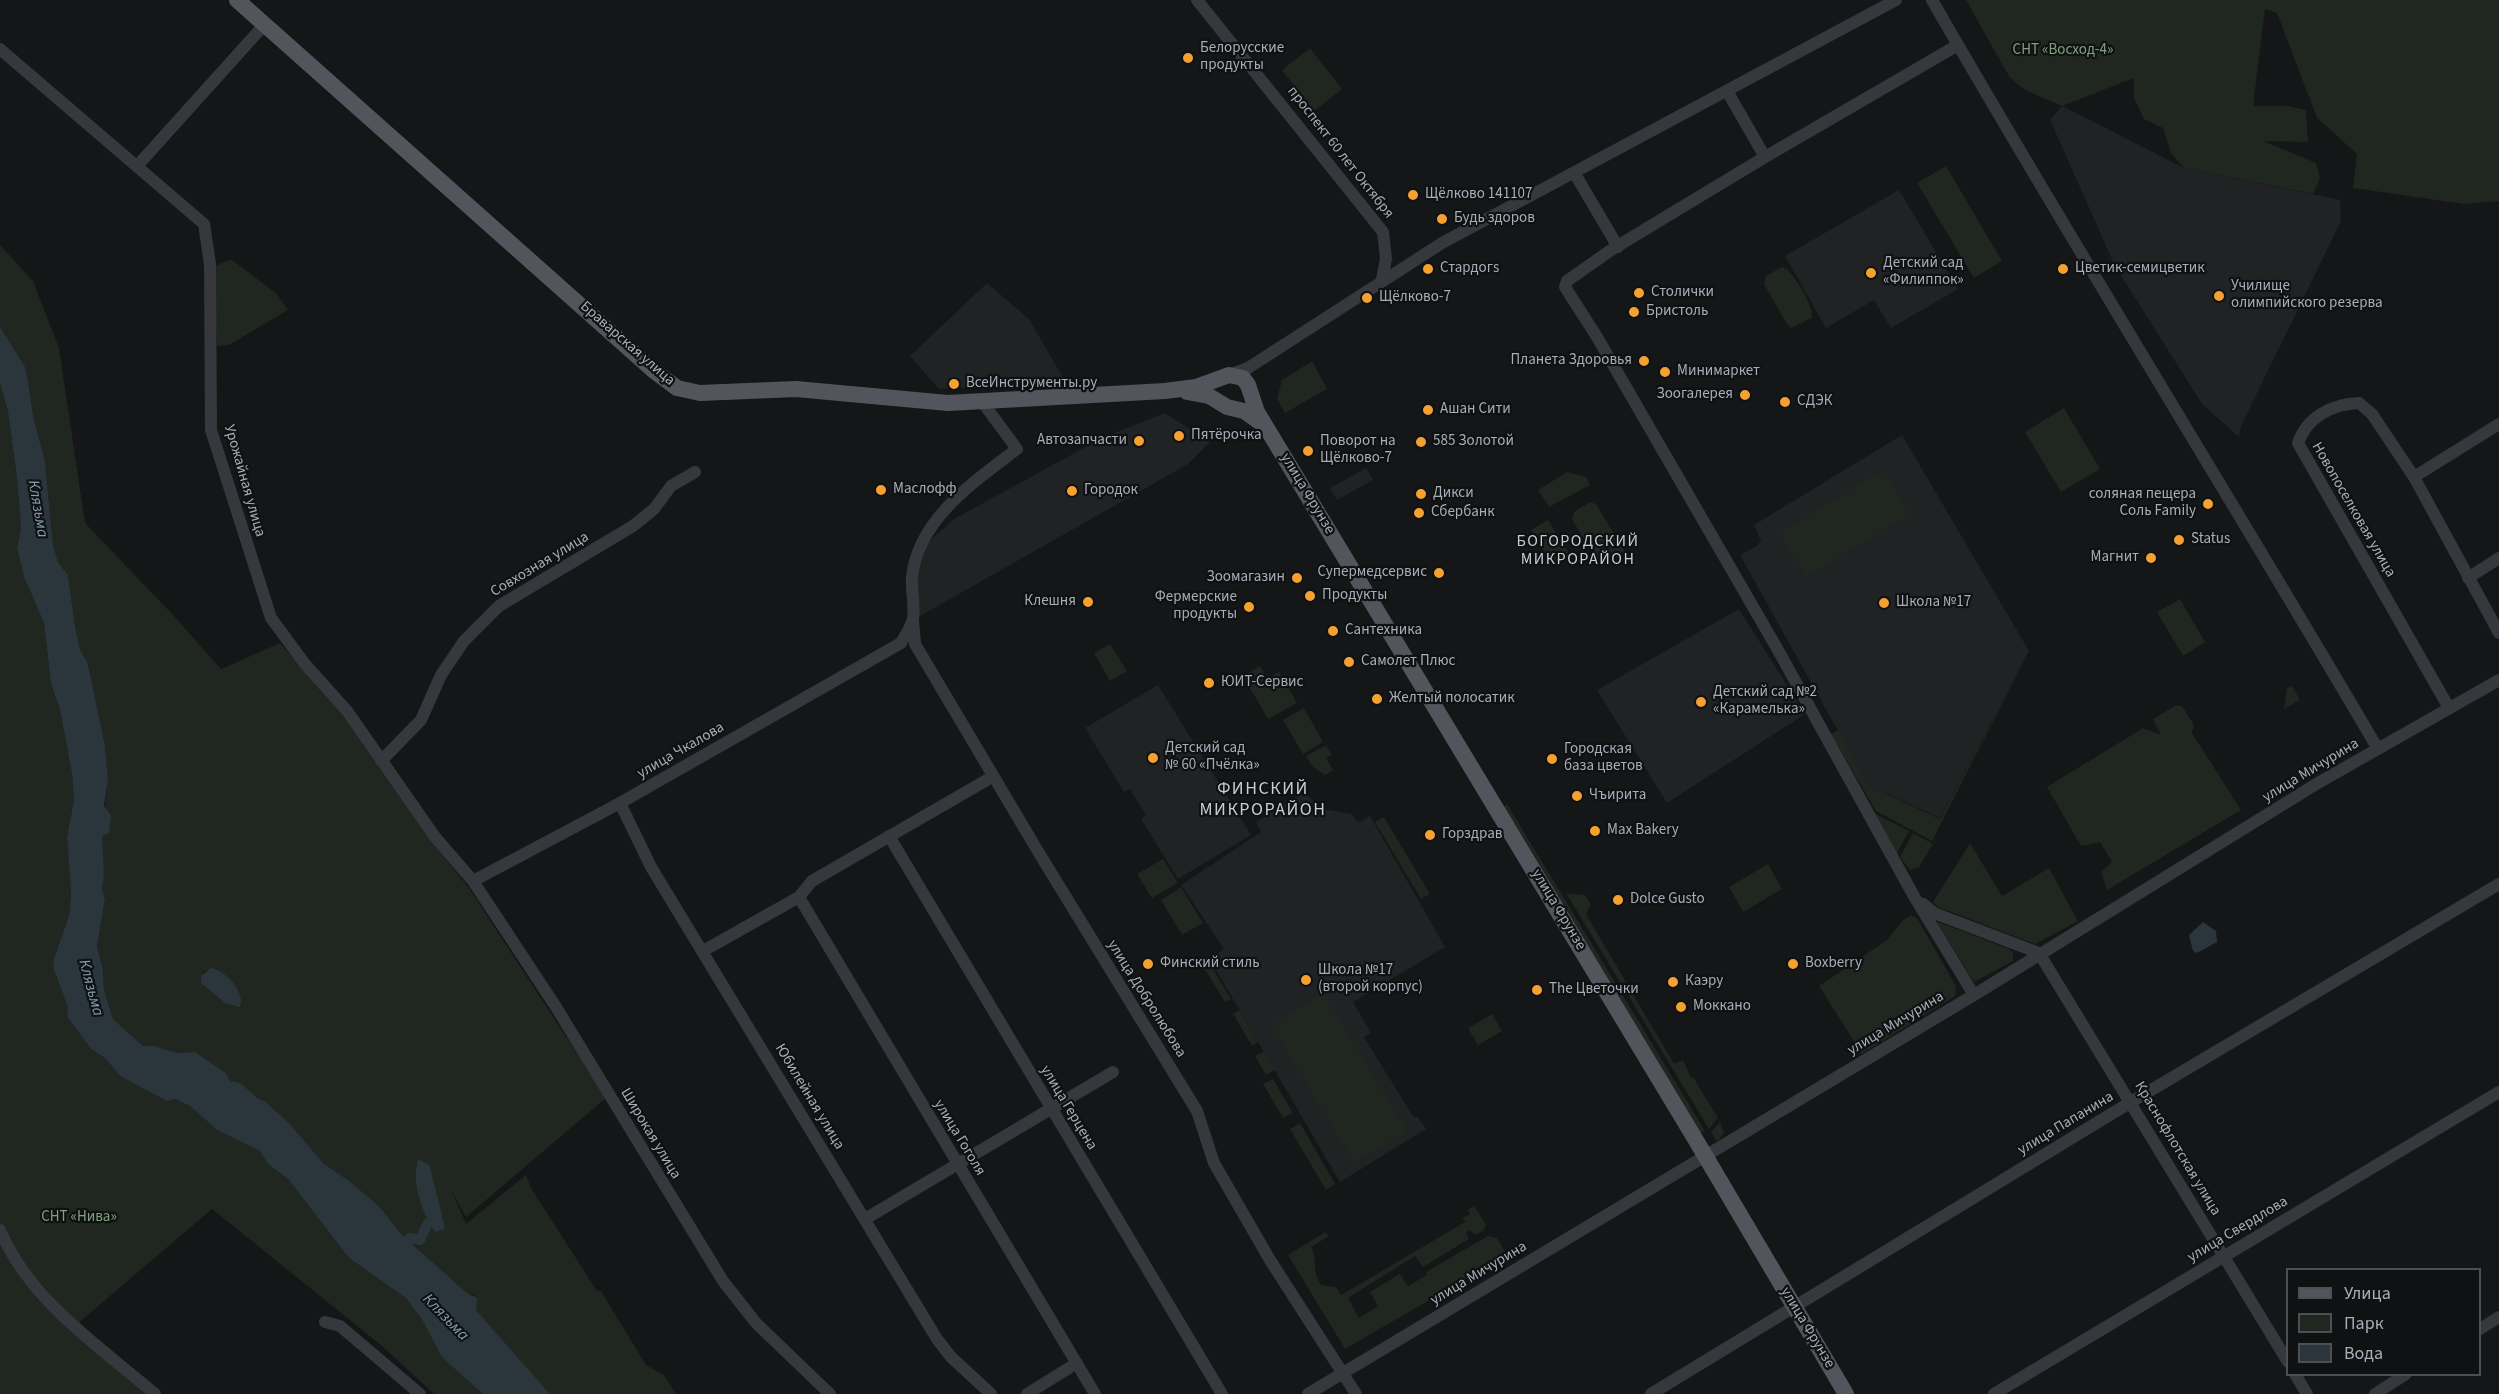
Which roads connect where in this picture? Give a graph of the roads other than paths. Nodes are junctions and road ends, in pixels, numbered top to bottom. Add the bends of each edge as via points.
1 (237, 0) edge
2 (1197, 0) edge
3 (1896, 0) edge
4 (1932, 0) edge
5 (265, 24) junction
6 (1958, 45) junction
7 (0, 49) edge
8 (1727, 91) junction
9 (1765, 157) junction
10 (138, 165) junction
11 (1575, 174) junction
12 (1618, 247) junction
13 (1382, 279) junction
14 (1256, 362) junction
15 (1225, 377) junction
16 (1249, 388) junction
17 (1166, 391) junction
18 (1219, 401) junction
19 (983, 403) junction
20 (1236, 408) junction
21 (2499, 424) edge
22 (1267, 429) junction
23 (695, 472) dead end
24 (2414, 477) junction
25 (2499, 558) edge
26 (2468, 578) junction
27 (913, 620) junction
28 (2499, 633) edge
29 (2499, 680) edge
30 (2449, 708) junction
31 (2378, 749) junction
32 (381, 761) junction
33 (992, 777) junction
34 (620, 803) junction
35 (889, 836) junction
36 (470, 877) junction
37 (2499, 884) edge
38 (799, 897) junction
39 (1915, 898) junction
40 (704, 951) junction
41 (2039, 953) junction
42 (1974, 995) junction
43 (1113, 1072) dead end
44 (2499, 1092) edge
45 (2131, 1102) junction
46 (1051, 1109) junction
47 (1706, 1156) junction
48 (957, 1165) junction
49 (865, 1219) junction
50 (0, 1230) edge
51 (2224, 1256) junction
52 (1795, 1307) junction
53 (2499, 1317) edge
54 (325, 1322) dead end
55 (2481, 1328) edge
56 (2286, 1359) edge
57 (1077, 1363) junction
58 (1341, 1374) junction
59 (2296, 1376) edge
60 (2403, 1376) edge
61 (155, 1394) edge
62 (420, 1394) edge
63 (830, 1394) edge
64 (991, 1394) edge
65 (1027, 1394) edge
66 (1095, 1394) edge
67 (1222, 1394) edge
68 (1308, 1394) edge
69 (1356, 1394) edge
70 (1651, 1394) edge
71 (1846, 1394) edge
72 (1994, 1394) edge
73 (2307, 1394) edge
74 (2375, 1394) edge

1 - 5 main road, Браварская улица
2 - 13 street, проспект 60 лет Октября via 1383,232 1386,259
3 - 8 street
4 - 6 street
5 - 10 street
5 - 19 main road, Браварская улица via 677,388 700,393 796,389
6 - 9 street
6 - 31 street
7 - 10 street, Урожайная улица
8 - 9 street
8 - 11 street
9 - 12 street
10 - 32 street, Урожайная улица via 204,224 210,264 211,430 271,618 347,711
11 - 12 street
11 - 13 street
12 - 39 street via 1567,281 1565,287 1778,650
13 - 14 street
14 - 15 street
14 - 16 street via 1250,372
15 - 16 main road via 1243,378
15 - 17 main road via 1196,387
15 - 18 main road via 1216,387
16 - 20 main road via 1247,399
16 - 22 main road, улица Фрунзе
17 - 18 main road via 1202,393
17 - 19 main road, Браварская улица
18 - 20 main road
19 - 27 street, улица Добролюбова via 1017,449 960,492 918,551 912,577
20 - 22 main road via 1252,415
21 - 24 street
22 - 47 main road, улица Фрунзе
23 - 32 street, Совхозная улица via 671,486 654,509 633,525 499,606 464,641 441,675 421,720
24 - 26 street, Новопоселковая улица
24 - 30 street, Новопоселковая улица via 2372,414 2359,403 2342,403 2303,428 2298,443
25 - 26 street
26 - 28 street, Новопоселковая улица
27 - 33 street, улица Добролюбова via 915,644
27 - 34 street, улица Чкалова via 901,644
29 - 30 street, улица Мичурина
30 - 31 street, улица Мичурина
31 - 41 street, улица Мичурина
32 - 36 street, Урожайная улица via 435,837
33 - 35 street
33 - 58 street, улица Добролюбова via 1197,1111 1214,1163
34 - 36 street, улица Чкалова
34 - 40 street, Юбилейная улица via 651,867
35 - 38 street via 812,881
35 - 46 street, улица Герцена
36 - 63 street, Широкая улица via 556,1007 723,1281 756,1323
37 - 45 street, улица Папанина
38 - 40 street
38 - 48 street, улица Гоголя
39 - 41 street via 1934,913
39 - 42 street
40 - 49 street, Юбилейная улица
41 - 42 street, улица Мичурина
41 - 45 street, Краснофлотская улица
42 - 47 street, улица Мичурина
43 - 46 street
44 - 51 street, улица Свердлова
45 - 51 street, Краснофлотская улица
45 - 52 street, улица Папанина
46 - 48 street
46 - 67 street, улица Герцена
47 - 52 main road, улица Фрунзе
47 - 58 street, улица Мичурина
48 - 49 street
48 - 57 street, улица Гоголя
49 - 64 street, Юбилейная улица via 937,1339
50 - 61 street via 10,1254 40,1295
51 - 56 street, Краснофлотская улица
51 - 72 street, улица Свердлова
52 - 70 street, улица Папанина
52 - 71 main road, улица Фрунзе
53 - 55 street
54 - 62 street via 340,1326
57 - 65 street
57 - 66 street, улица Гоголя
58 - 68 street, улица Мичурина
58 - 69 street, улица Добролюбова
59 - 73 street
60 - 74 street

